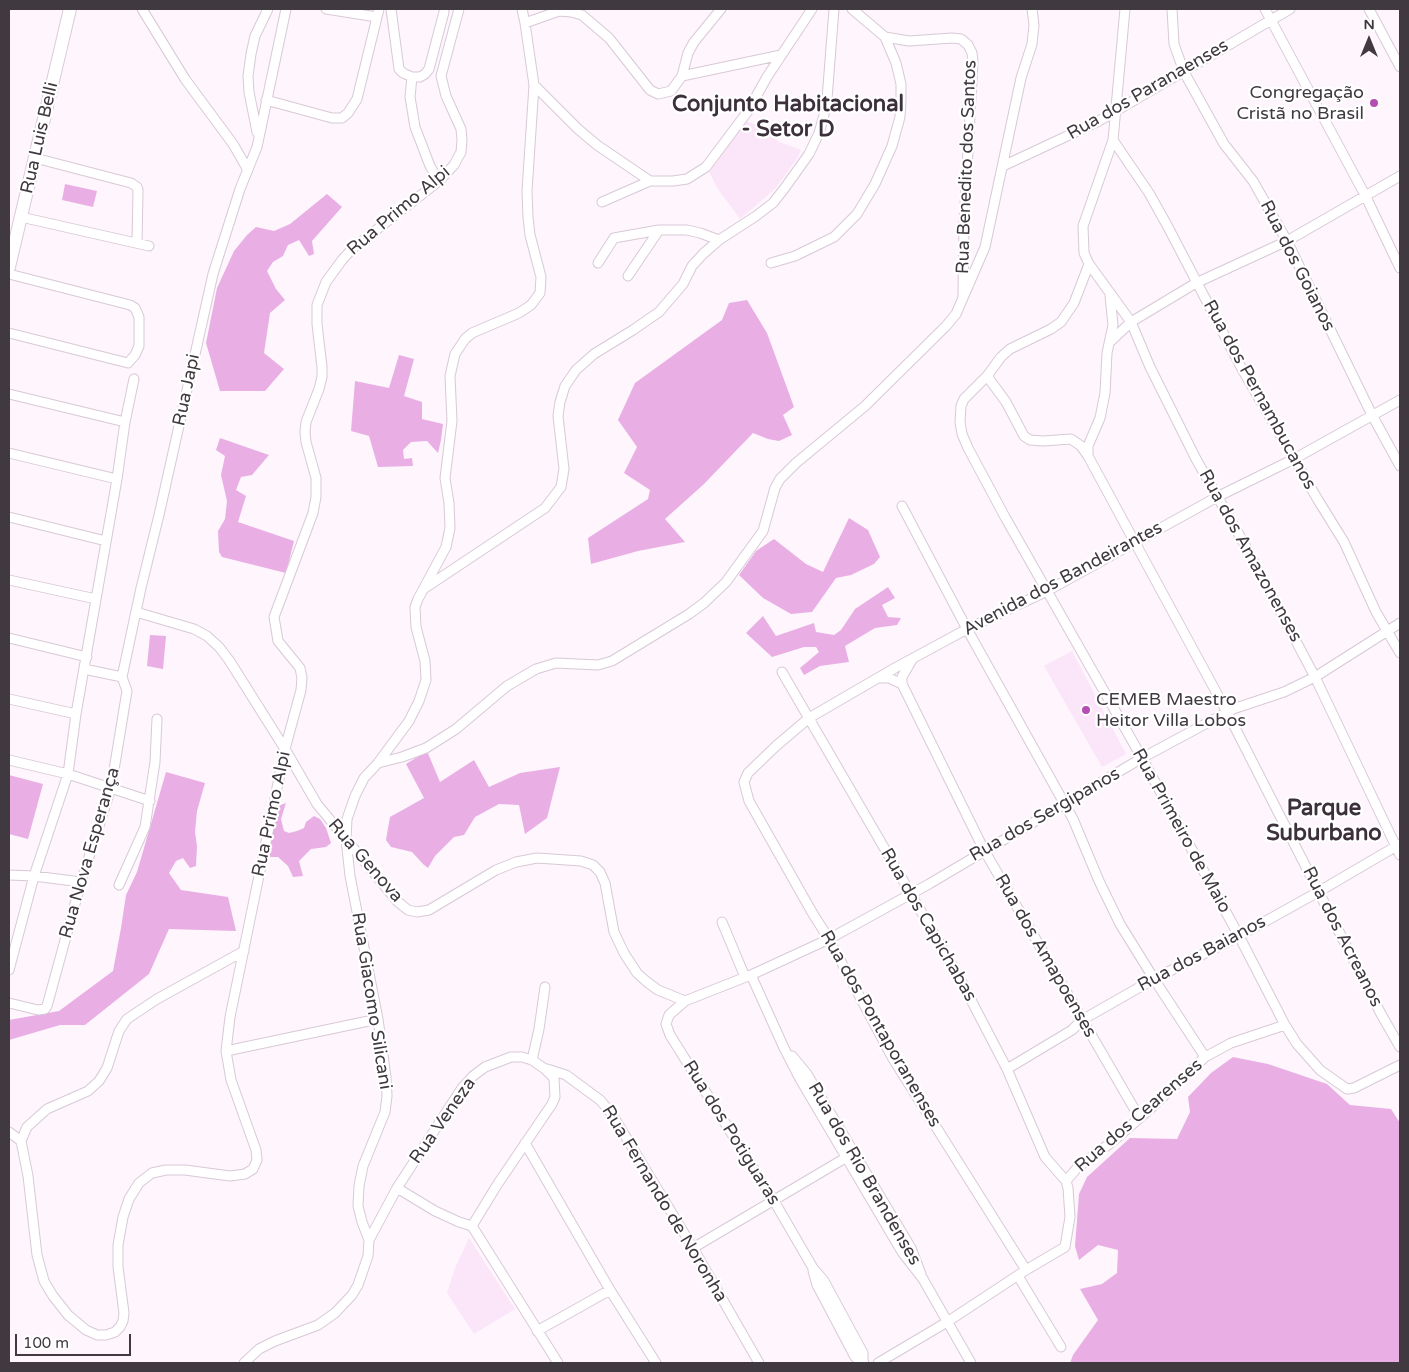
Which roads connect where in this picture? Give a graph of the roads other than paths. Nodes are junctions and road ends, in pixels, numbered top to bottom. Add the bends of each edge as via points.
1 (70, 9) edge
2 (142, 9) edge
3 (268, 9) edge
4 (286, 9) edge
5 (326, 9) edge
6 (391, 9) edge
7 (458, 9) edge
8 (522, 9) edge
9 (721, 9) edge
10 (812, 9) edge
11 (834, 9) edge
12 (852, 9) edge
13 (1032, 9) edge
14 (1125, 9) edge
15 (1172, 9) edge
16 (1265, 9) edge
17 (1290, 9) edge
18 (1369, 9) edge
19 (444, 12) dead end
20 (378, 13) edge
21 (1271, 20) junction
22 (526, 23) junction
23 (885, 37) junction
24 (781, 55) junction
25 (1400, 67) edge
26 (1184, 72) junction
27 (682, 76) junction
28 (412, 77) junction
29 (534, 85) junction
30 (266, 100) junction
31 (1117, 110) junction
32 (258, 135) junction
33 (1113, 140) junction
34 (36, 158) junction
35 (1003, 166) junction
36 (248, 170) junction
37 (1400, 176) edge
38 (439, 181) junction
39 (650, 181) junction
40 (1365, 195) junction
41 (602, 202) dead end
42 (21, 217) junction
43 (659, 230) junction
44 (719, 240) junction
45 (1287, 241) junction
46 (137, 243) junction
47 (150, 246) dead end
48 (598, 263) dead end
49 (771, 263) dead end
50 (1089, 264) junction
51 (9, 267) edge
52 (1400, 268) edge
53 (9, 274) edge
54 (628, 276) dead end
55 (1196, 283) junction
56 (1110, 293) junction
57 (964, 299) junction
58 (1131, 322) junction
59 (9, 333) edge
60 (1111, 341) junction
61 (988, 376) junction
62 (134, 379) dead end
63 (9, 394) edge
64 (1400, 400) edge
65 (1372, 415) junction
66 (125, 422) junction
67 (9, 453) edge
68 (1088, 456) junction
69 (1294, 459) junction
70 (1400, 466) edge
71 (117, 479) junction
72 (1217, 497) junction
73 (902, 506) dead end
74 (9, 517) edge
75 (106, 541) junction
76 (1135, 542) junction
77 (440, 558) junction
78 (455, 570) junction
79 (9, 580) edge
80 (423, 589) junction
81 (1047, 591) junction
82 (96, 599) junction
83 (136, 612) junction
84 (1400, 624) edge
85 (967, 629) junction
86 (1386, 631) junction
87 (9, 638) edge
88 (1400, 653) edge
89 (87, 656) junction
90 (913, 658) junction
91 (84, 669) junction
92 (782, 672) dead end
93 (122, 677) junction
94 (1315, 677) junction
95 (878, 678) junction
96 (902, 684) junction
97 (9, 699) edge
98 (1227, 712) junction
99 (76, 714) junction
100 (809, 718) junction
101 (157, 720) dead end
102 (285, 749) junction
103 (1142, 758) junction
104 (9, 760) edge
105 (378, 763) junction
106 (68, 774) junction
107 (744, 782) joint
108 (112, 788) junction
109 (150, 801) junction
110 (1064, 804) junction
111 (346, 839) junction
112 (1398, 845) edge
113 (984, 850) junction
114 (1400, 856) edge
115 (9, 875) edge
116 (34, 876) junction
117 (81, 882) junction
118 (119, 885) dead end
119 (1318, 892) junction
120 (911, 894) junction
121 (722, 922) dead end
122 (1239, 936) junction
123 (828, 939) junction
124 (244, 951) junction
125 (9, 970) edge
126 (748, 976) junction
127 (1154, 979) junction
128 (544, 987) dead end
129 (686, 1001) junction
130 (9, 1003) edge
131 (378, 1019) junction
132 (1082, 1020) junction
133 (1285, 1025) junction
134 (1400, 1046) edge
135 (784, 1048) junction
136 (226, 1051) junction
137 (1205, 1057) junction
138 (532, 1060) junction
139 (1400, 1065) edge
140 (545, 1068) junction
141 (1007, 1069) junction
142 (1139, 1117) junction
143 (9, 1132) edge
144 (21, 1141) junction
145 (525, 1143) junction
146 (847, 1158) junction
147 (1066, 1181) junction
148 (397, 1188) junction
149 (774, 1201) junction
150 (472, 1226) junction
151 (369, 1240) junction
152 (693, 1248) junction
153 (1022, 1273) junction
154 (923, 1279) junction
155 (610, 1290) junction
156 (947, 1322) junction
157 (537, 1331) junction
158 (1062, 1347) dead end
159 (863, 1362) edge
160 (244, 1363) edge
161 (558, 1363) edge
162 (656, 1363) edge
163 (759, 1363) edge
164 (878, 1363) edge
165 (971, 1363) edge

1 - 34 street, Rua Luis Belli
2 - 36 street via 185,79
3 - 32 street via 255,36 248,76
4 - 30 street, Rua Japi
5 - 20 street
6 - 28 street via 399,69
7 - 38 street, Rua Primo Alpi via 441,76 461,129 461,152
8 - 22 street
9 - 27 street via 694,42
10 - 24 street
11 - 44 street via 827,99 818,133 808,154 773,203
12 - 23 street
13 - 35 street via 1032,44 1021,78
14 - 31 street
15 - 26 street, Rua dos Goianos via 1174,44
16 - 21 street
17 - 21 street, Rua dos Paranaenses
18 - 25 street
19 - 28 street via 429,69 420,77
20 - 30 street via 357,99 348,114 332,118
21 - 26 street, Rua dos Paranaenses
21 - 40 street
22 - 27 street via 559,11 582,15 609,38 650,90 658,94 671,91
22 - 29 street
23 - 49 street via 901,84 900,117 892,146 875,184 857,214 834,236 795,256
23 - 57 street, Rua Benedito dos Santos via 909,41 960,39 972,53 964,222
24 - 27 street
24 - 39 street via 748,111 706,167 687,179
26 - 31 street, Rua dos Paranaenses
26 - 45 street, Rua dos Goianos via 1224,144 1253,181
28 - 38 street via 410,97 415,127
29 - 39 street via 597,145
29 - 77 street via 527,191 530,236 541,277 540,293 531,305 508,319 472,333 455,354 450,376 452,421 445,478 450,528
30 - 32 street, Rua Japi
31 - 33 street
31 - 35 street, Rua dos Paranaenses via 1070,136
32 - 36 street, Rua Japi
33 - 50 street via 1084,226 1082,246
33 - 55 street, Rua dos Pernambucanos via 1168,226
34 - 42 street, Rua Luis Belli
34 - 46 street via 131,183 138,190
35 - 57 street via 985,248
36 - 83 street, Rua Japi via 213,274
37 - 40 street
38 - 102 street, Rua Primo Alpi via 353,248 326,282 318,305 322,377 305,432 316,478 316,498 274,617 278,640 300,668 302,678
39 - 41 street
40 - 45 street
40 - 52 street
42 - 46 street
42 - 51 street, Rua Luis Belli
43 - 44 street via 700,232
43 - 48 street via 614,238
43 - 54 street
44 - 78 street via 692,266 683,284 659,312 584,361 570,378 562,394 558,416 563,478 550,503
45 - 55 street
45 - 65 street, Rua dos Goianos
46 - 47 street
50 - 56 street, Rua dos Amazonenses
50 - 61 street via 1074,302 1061,322 1010,349
53 - 59 street via 130,305 138,312 139,346 128,362
55 - 58 street
55 - 69 street, Rua dos Pernambucanos
56 - 58 street, Rua dos Amazonenses
56 - 60 street via 1114,317
57 - 105 street via 946,326 865,406 780,479 758,539 726,582 704,603 612,662 598,665 556,663 536,669 507,686 456,729 426,748
58 - 60 street
58 - 72 street, Rua dos Amazonenses via 1154,375
60 - 68 street via 1107,353 1104,407 1088,446
61 - 68 street, Rua dos Acreanos via 1024,436 1043,441 1070,439
61 - 81 street, Rua Primeiro de Maio via 969,392 960,406 962,434
62 - 66 street
63 - 66 street
64 - 65 street, Avenida dos Bandeirantes
65 - 69 street, Avenida dos Bandeirantes
65 - 70 street, Rua dos Goianos
66 - 71 street
67 - 71 street
68 - 76 street, Rua dos Acreanos
69 - 72 street, Avenida dos Bandeirantes
69 - 86 street, Rua dos Pernambucanos via 1344,542
71 - 75 street
72 - 76 street, Avenida dos Bandeirantes
72 - 94 street, Rua dos Amazonenses
73 - 85 street
74 - 75 street
75 - 82 street
76 - 81 street, Avenida dos Bandeirantes
76 - 98 street, Rua dos Acreanos
77 - 78 street
77 - 80 street
78 - 80 street
79 - 82 street
80 - 105 street, Rua Giacomo Silicani via 414,616 425,661 426,680 409,721
81 - 85 street, Avenida dos Bandeirantes
81 - 103 street, Rua Primeiro de Maio
82 - 89 street
83 - 93 street, Rua Nova Esperança
83 - 102 street, Rua Genova via 194,629 219,647
84 - 86 street, Rua dos Sergipanos
85 - 90 street, Avenida dos Bandeirantes
85 - 110 street
86 - 88 street, Rua dos Pernambucanos
86 - 94 street, Rua dos Sergipanos
87 - 89 street
89 - 91 street
90 - 95 street, Avenida dos Bandeirantes
90 - 96 street via 902,677
91 - 93 street
91 - 99 street
92 - 100 street, Rua dos Capichabas
93 - 108 street, Rua Nova Esperança via 127,691
94 - 98 street, Rua dos Sergipanos
94 - 112 street, Rua dos Amazonenses
95 - 96 street via 889,678
95 - 100 street, Avenida dos Bandeirantes
96 - 113 street, Rua dos Amapoenses
97 - 99 street
98 - 103 street, Rua dos Sergipanos
98 - 119 street, Rua dos Acreanos
99 - 106 street
100 - 107 street, Avenida dos Bandeirantes via 755,765
100 - 120 street, Rua dos Capichabas
101 - 109 street
102 - 111 street, Rua Genova via 317,804
102 - 124 street, Rua Primo Alpi
103 - 110 street, Rua dos Sergipanos
103 - 122 street, Rua Primeiro de Maio
104 - 106 street
105 - 111 street, Rua Giacomo Silicani via 364,778 355,796 347,819
106 - 108 street
106 - 116 street
107 - 123 street, Rua dos Pontaporanenses via 749,801
108 - 109 street
108 - 117 street, Rua Nova Esperança
109 - 118 street via 145,827
110 - 113 street, Rua dos Sergipanos
110 - 127 street via 1120,924
111 - 129 street, Rua Genova via 397,901 408,910 417,912 439,906 496,870 516,862 537,858 592,865 605,883 614,932 624,953 647,982
111 - 131 street, Rua Giacomo Silicani via 350,876
112 - 114 street, Rua dos Amazonenses
112 - 119 street, Rua dos Baianos
113 - 120 street, Rua dos Sergipanos
113 - 132 street, Rua dos Amapoenses
115 - 116 street
116 - 117 street
116 - 125 street
117 - 130 street, Rua Nova Esperança via 47,1006 38,1010
119 - 122 street, Rua dos Baianos
119 - 134 street, Rua dos Acreanos
120 - 123 street, Rua dos Sergipanos
120 - 141 street, Rua dos Capichabas
121 - 126 street
122 - 127 street, Rua dos Baianos
122 - 133 street, Rua Primeiro de Maio
123 - 126 street, Rua dos Sergipanos
123 - 153 street, Rua dos Pontaporanenses via 892,1057
124 - 136 street, Rua Primo Alpi
124 - 144 street via 127,1019 99,1081 88,1091 47,1109 28,1127
126 - 129 street, Rua dos Sergipanos
126 - 135 street
127 - 132 street, Rua dos Baianos
127 - 137 street
128 - 138 street
129 - 149 street, Rua dos Potiguaras via 669,1015 666,1024 670,1034
131 - 136 street
131 - 151 street, Rua Giacomo Silicani via 387,1096 363,1166 358,1206
132 - 141 street, Rua dos Baianos via 1072,1030
132 - 142 street, Rua dos Amapoenses
133 - 137 street, Rua dos Cearenses
133 - 139 street, Rua Primeiro de Maio via 1320,1070 1347,1089
135 - 146 street, Rua dos Rio Brandenses
135 - 154 street, Rua dos Rio Brandenses via 817,1091 911,1248
136 - 144 street, Rua Primo Alpi via 231,1080 257,1160 253,1169 244,1174 230,1176 166,1170 139,1182 128,1199 118,1245 124,1312 123,1321 115,1332 97,1335 86,1330 68,1315 44,1281 36,1255
137 - 142 street, Rua dos Cearenses
138 - 140 street, Rua Veneza
138 - 148 street, Rua Veneza via 511,1057 485,1067 473,1076
140 - 145 street via 554,1078 556,1097
140 - 152 street, Rua Fernando de Noronha via 566,1075 600,1100 612,1114
141 - 147 street, Rua dos Capichabas via 1045,1156
142 - 147 street, Rua dos Cearenses via 1078,1167
143 - 144 street
145 - 150 street
145 - 155 street
146 - 149 street
146 - 154 street, Rua dos Rio Brandenses via 902,1252
147 - 153 street, Rua dos Cearenses via 1070,1217 1065,1247
148 - 150 street via 435,1211
148 - 151 street, Rua Veneza
149 - 152 street
149 - 159 street, Rua dos Potiguaras via 813,1268 817,1285 856,1357
150 - 157 street
151 - 160 street, Rua Giacomo Silicani via 364,1272 344,1304 318,1325 259,1349
152 - 163 street, Rua Fernando de Noronha
153 - 156 street, Rua dos Cearenses
153 - 158 street, Rua dos Pontaporanenses
154 - 156 street
155 - 157 street
155 - 162 street
156 - 164 street, Rua dos Cearenses
156 - 165 street
157 - 161 street

